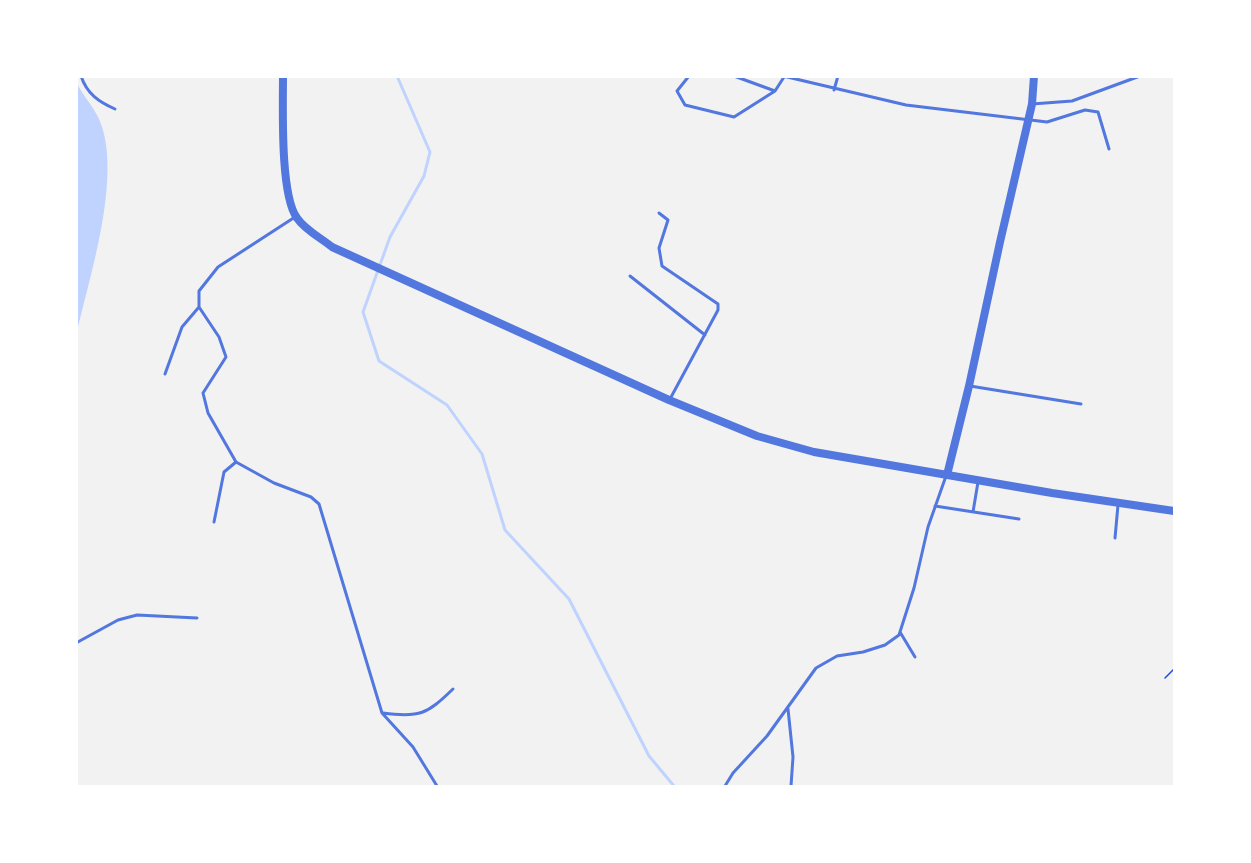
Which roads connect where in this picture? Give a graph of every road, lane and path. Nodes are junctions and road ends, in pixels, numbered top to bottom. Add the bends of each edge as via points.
1 (81, 76) edge
2 (282, 76) edge
3 (689, 76) edge
4 (734, 76) edge
5 (838, 76) edge
6 (1034, 76) edge
7 (1140, 76) edge
8 (784, 77) edge
9 (834, 90) junction
10 (774, 91) junction
11 (1032, 104) junction
12 (116, 109) dead end
13 (1029, 120) junction
14 (1109, 149) dead end
15 (659, 213) dead end
16 (296, 217) junction
17 (630, 276) dead end
18 (199, 307) junction
19 (705, 335) junction
20 (165, 374) dead end
21 (969, 386) junction
22 (669, 400) junction
23 (1081, 404) dead end
24 (236, 462) junction
25 (947, 475) junction
26 (978, 480) junction
27 (1118, 503) junction
28 (935, 506) junction
29 (1174, 511) edge
30 (974, 512) junction
31 (1019, 519) dead end
32 (214, 522) dead end
33 (1115, 538) dead end
34 (197, 618) dead end
35 (900, 632) junction
36 (76, 643) edge
37 (915, 657) dead end
38 (1174, 669) edge
39 (1165, 678) dead end
40 (453, 689) dead end
41 (788, 707) junction
42 (382, 713) junction
43 (437, 786) edge
44 (725, 786) edge
45 (791, 786) edge

1 - 12 lane via 99,102
2 - 16 street via 285,166
3 - 10 lane via 677,91 685,105 734,117
4 - 10 lane
5 - 9 lane
6 - 11 street
7 - 11 lane via 1072,101
8 - 9 lane
8 - 10 lane
9 - 13 lane via 906,105
11 - 13 street
13 - 14 lane via 1047,122 1085,110 1098,112
13 - 21 street
15 - 19 lane via 668,220 658,248 662,266 718,304
16 - 18 lane via 218,267 199,291
16 - 22 street via 332,247
17 - 19 lane
18 - 20 lane via 182,327
18 - 24 lane via 219,337 226,357 203,393 208,413
19 - 22 lane
21 - 23 lane
21 - 25 street
22 - 25 street via 757,436 814,452
24 - 32 lane via 224,472
24 - 42 lane via 319,504
25 - 26 street
25 - 28 lane
26 - 27 street
26 - 30 lane
27 - 29 street
27 - 33 lane
28 - 30 lane
28 - 35 lane
30 - 31 lane
34 - 36 lane via 137,615 118,620
35 - 37 lane
35 - 41 lane via 885,645 837,656 816,668
38 - 39 path
40 - 42 lane via 435,707 421,713 407,717
41 - 44 lane
41 - 45 lane via 793,757
42 - 43 lane via 413,747

